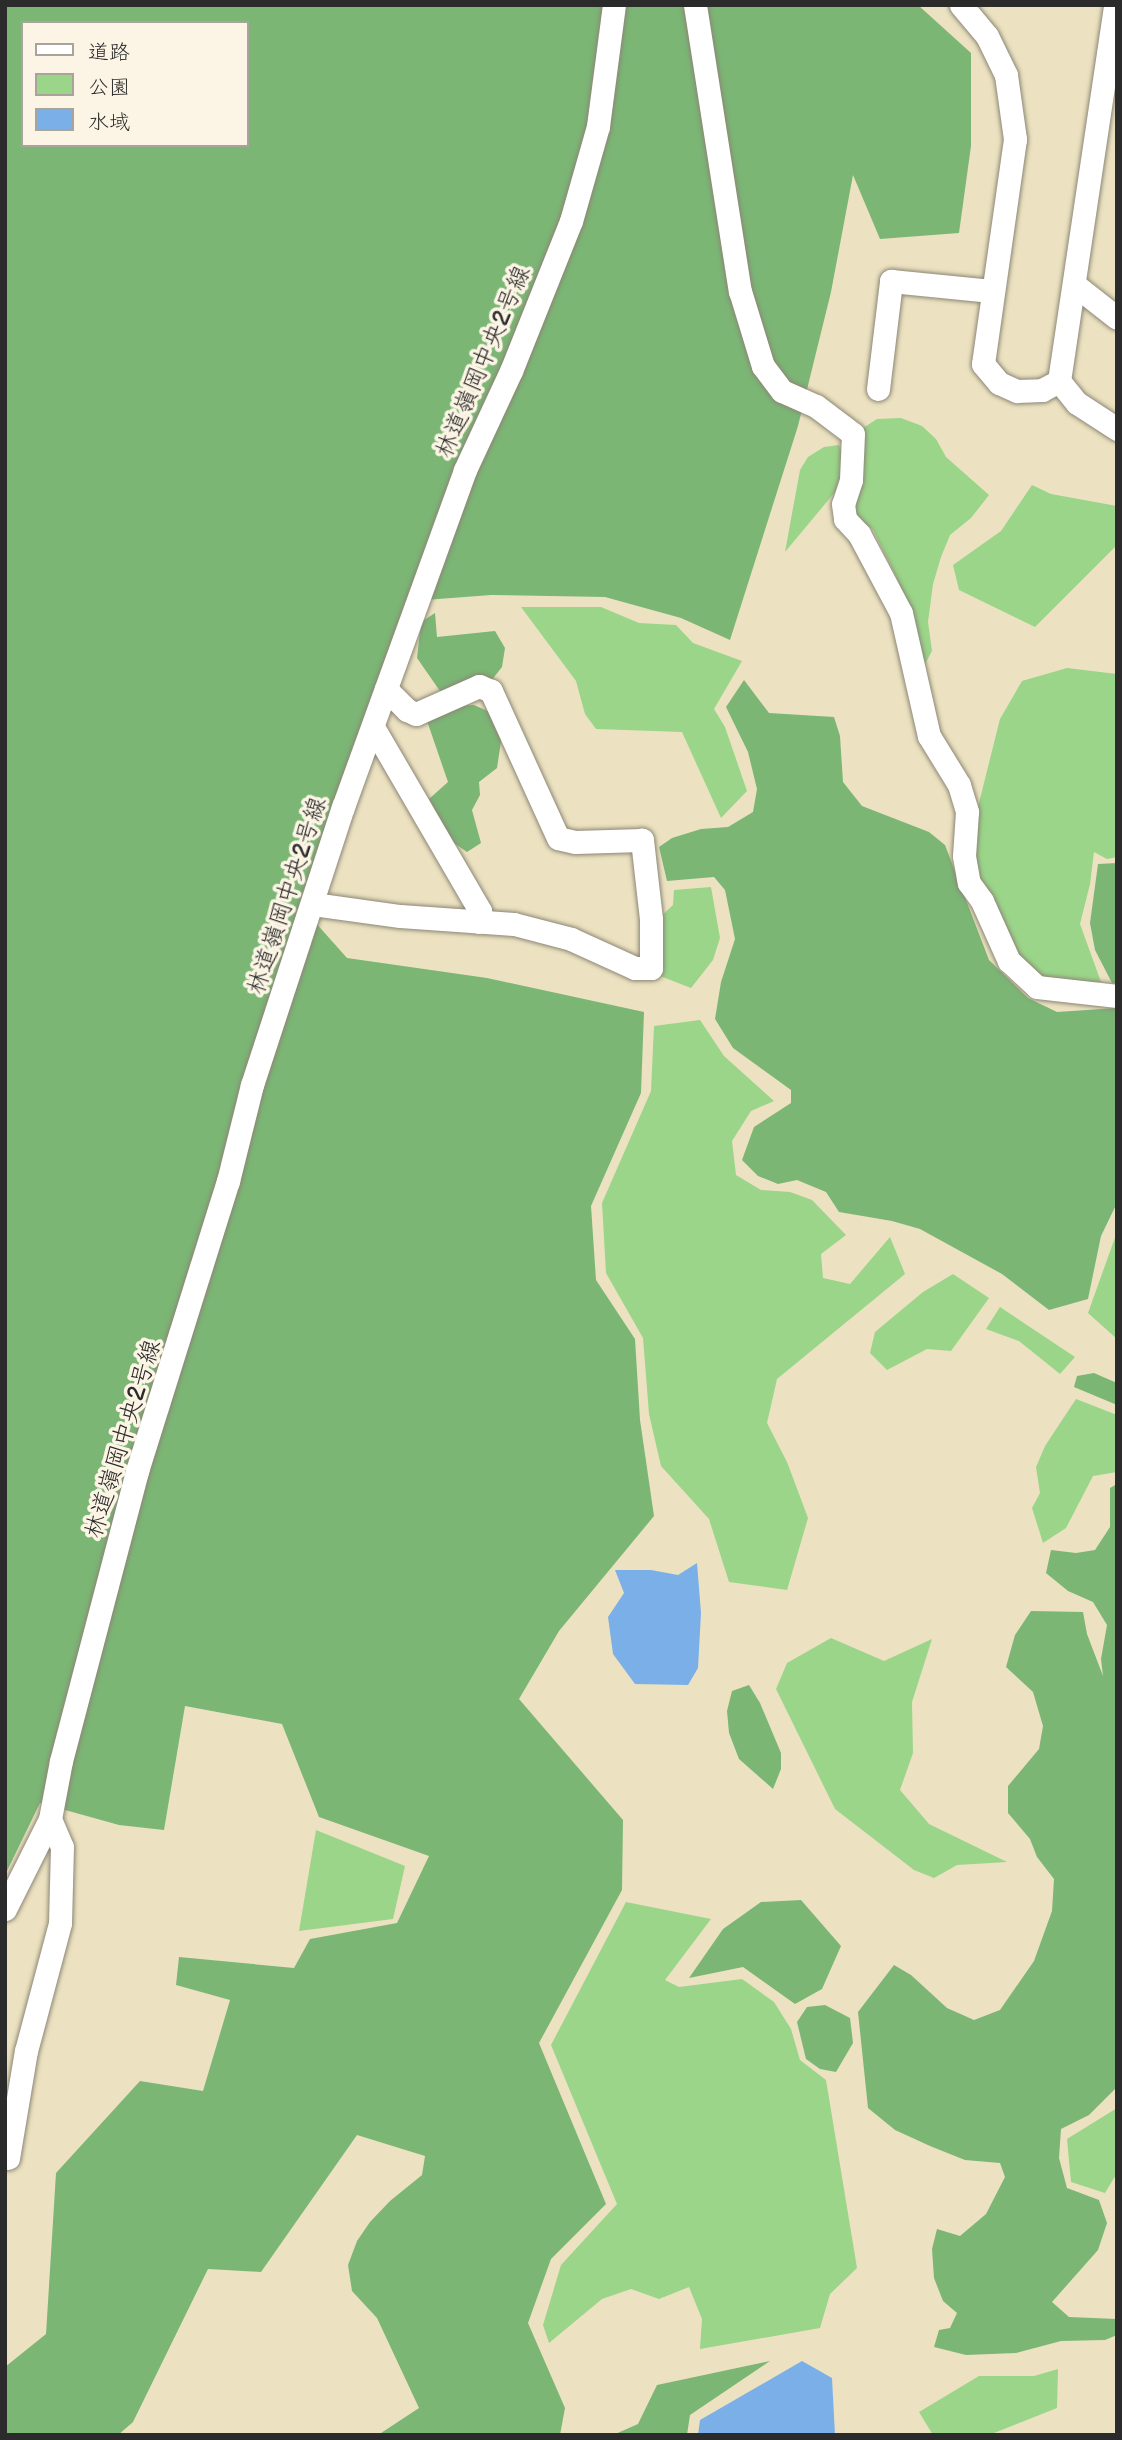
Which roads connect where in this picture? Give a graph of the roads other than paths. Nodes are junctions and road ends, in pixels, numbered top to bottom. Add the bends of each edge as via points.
1 (614, 5) edge
2 (695, 5) edge
3 (961, 5) edge
4 (1115, 5) edge
5 (1075, 285) junction
6 (992, 291) junction
7 (1117, 317) edge
8 (1059, 381) junction
9 (878, 389) dead end
10 (1117, 429) edge
11 (386, 689) junction
12 (373, 727) junction
13 (313, 904) junction
14 (479, 922) junction
15 (1117, 996) edge
16 (50, 1819) junction
17 (5, 1909) edge
18 (8, 2158) dead end

1 - 11 street, 林道嶺岡中央2号線 via 598,126 571,221 511,371 465,470
2 - 15 street via 740,291 763,366 782,391 816,407 853,434 845,519 859,534 901,613 929,736 960,785 967,812 964,856 969,883 1009,961 1037,986
3 - 6 street via 987,36 1006,75 1015,139
4 - 5 street
5 - 7 street
5 - 8 street
6 - 8 street via 984,364 999,383 1017,391 1042,390
6 - 9 street via 891,281
8 - 10 street via 1077,404
11 - 12 street, 林道嶺岡中央2号線
11 - 14 street via 416,714 479,686 491,691 558,838 575,842 642,840 651,968 635,968 571,939
12 - 13 street, 林道嶺岡中央2号線
12 - 14 street via 480,911
13 - 14 street
13 - 16 street, 林道嶺岡中央2号線 via 252,1085 228,1181 137,1471
16 - 17 street
16 - 18 street via 62,1847 60,1923 26,2051

